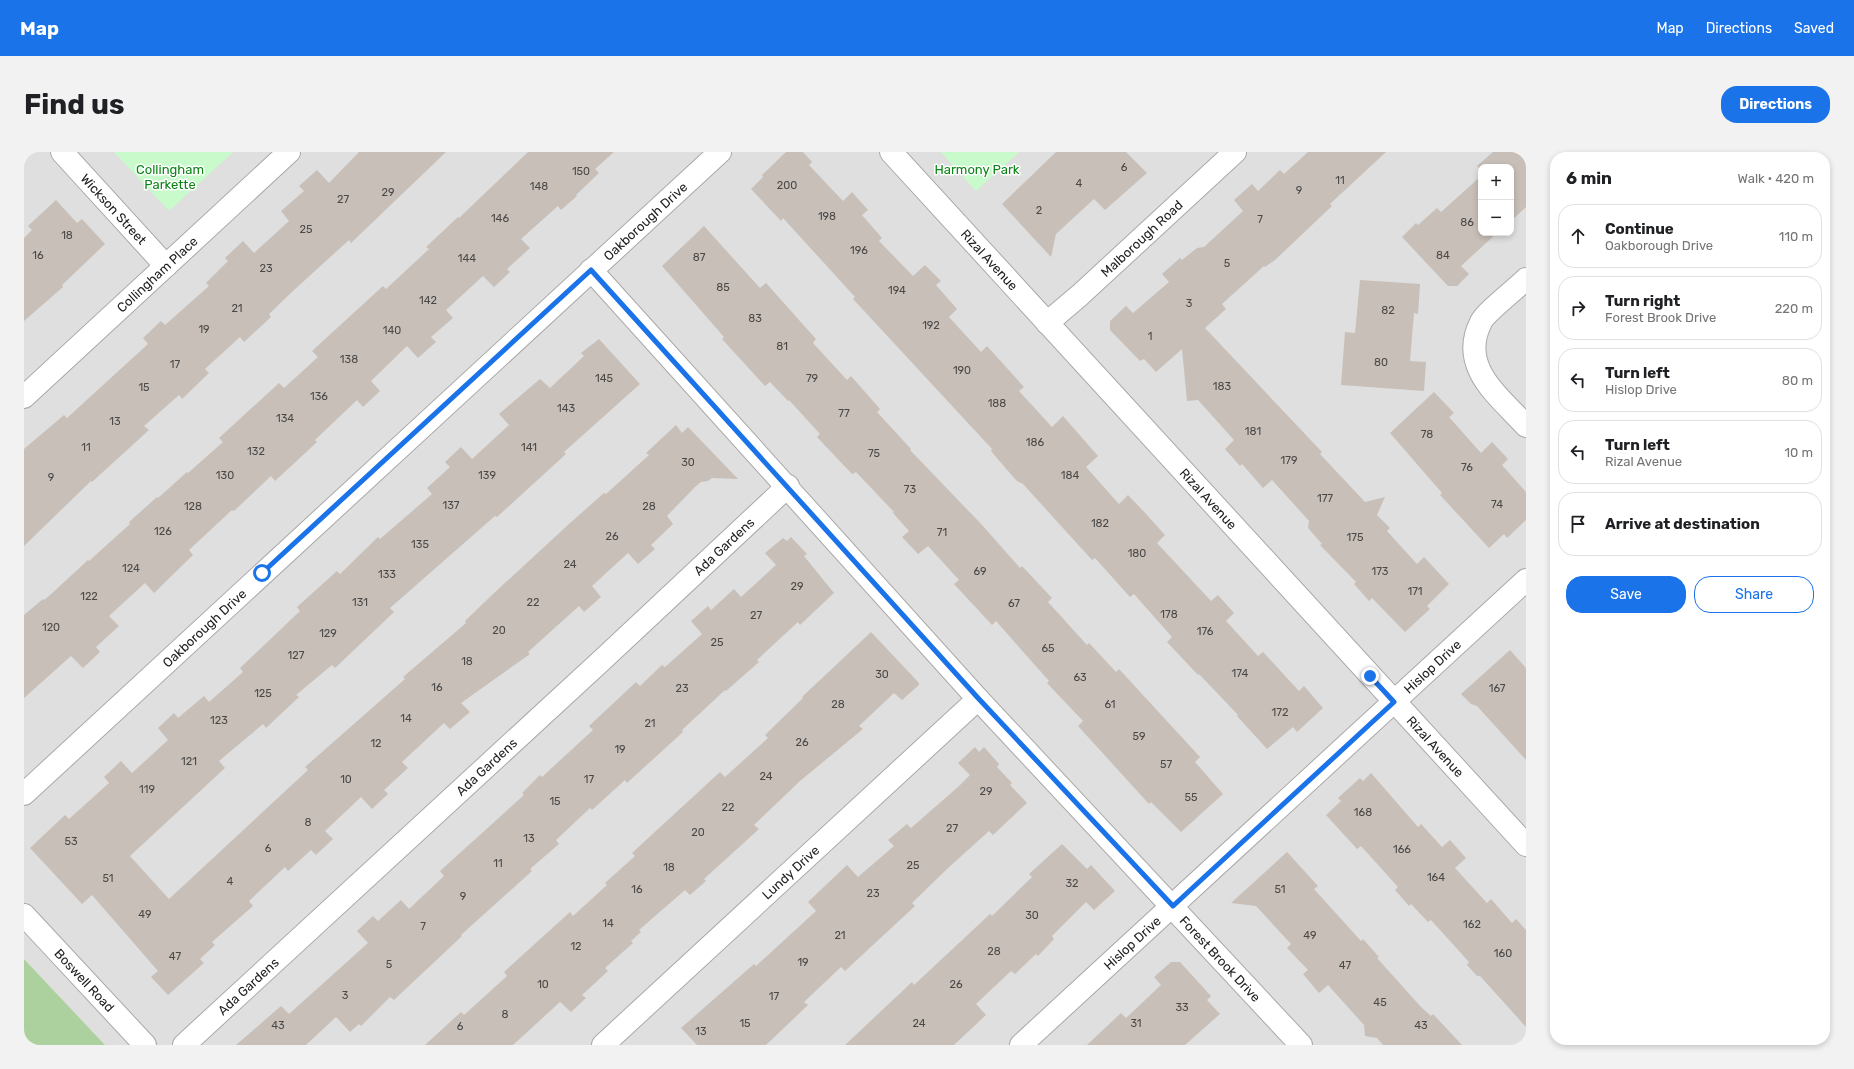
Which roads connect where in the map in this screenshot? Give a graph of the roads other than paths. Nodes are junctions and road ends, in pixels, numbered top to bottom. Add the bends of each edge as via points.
1 (62, 152) edge
2 (289, 152) edge
3 (720, 152) edge
4 (892, 152) edge
5 (1235, 152) edge
6 (166, 266) junction
7 (591, 270) junction
8 (1526, 279) edge
9 (1047, 323) junction
10 (24, 397) edge
11 (1526, 426) edge
12 (788, 486) junction
13 (1526, 580) edge
14 (978, 698) junction
15 (1394, 702) junction
16 (24, 794) edge
17 (1526, 845) edge
18 (1173, 906) junction
19 (24, 915) edge
20 (145, 1045) edge
21 (184, 1045) edge
22 (603, 1045) edge
23 (1021, 1045) edge
24 (1301, 1045) edge

1 - 6 street, Wickson Street
2 - 6 street, Collingham Place
3 - 7 street, Oakborough Drive
4 - 9 street, Rizal Avenue
5 - 9 street, Malborough Road
6 - 10 street, Collingham Place
7 - 12 street, Forest Brook Drive
7 - 16 street, Oakborough Drive
8 - 11 street via 1481,321 1474,344 1475,361 1481,377
9 - 15 street, Rizal Avenue
12 - 14 street, Forest Brook Drive
12 - 21 street, Ada Gardens
13 - 15 street, Hislop Drive
14 - 18 street, Forest Brook Drive
14 - 22 street, Lundy Drive
15 - 17 street, Rizal Avenue
15 - 18 street, Hislop Drive
18 - 23 street, Hislop Drive
18 - 24 street, Forest Brook Drive
19 - 20 street, Boswell Road

